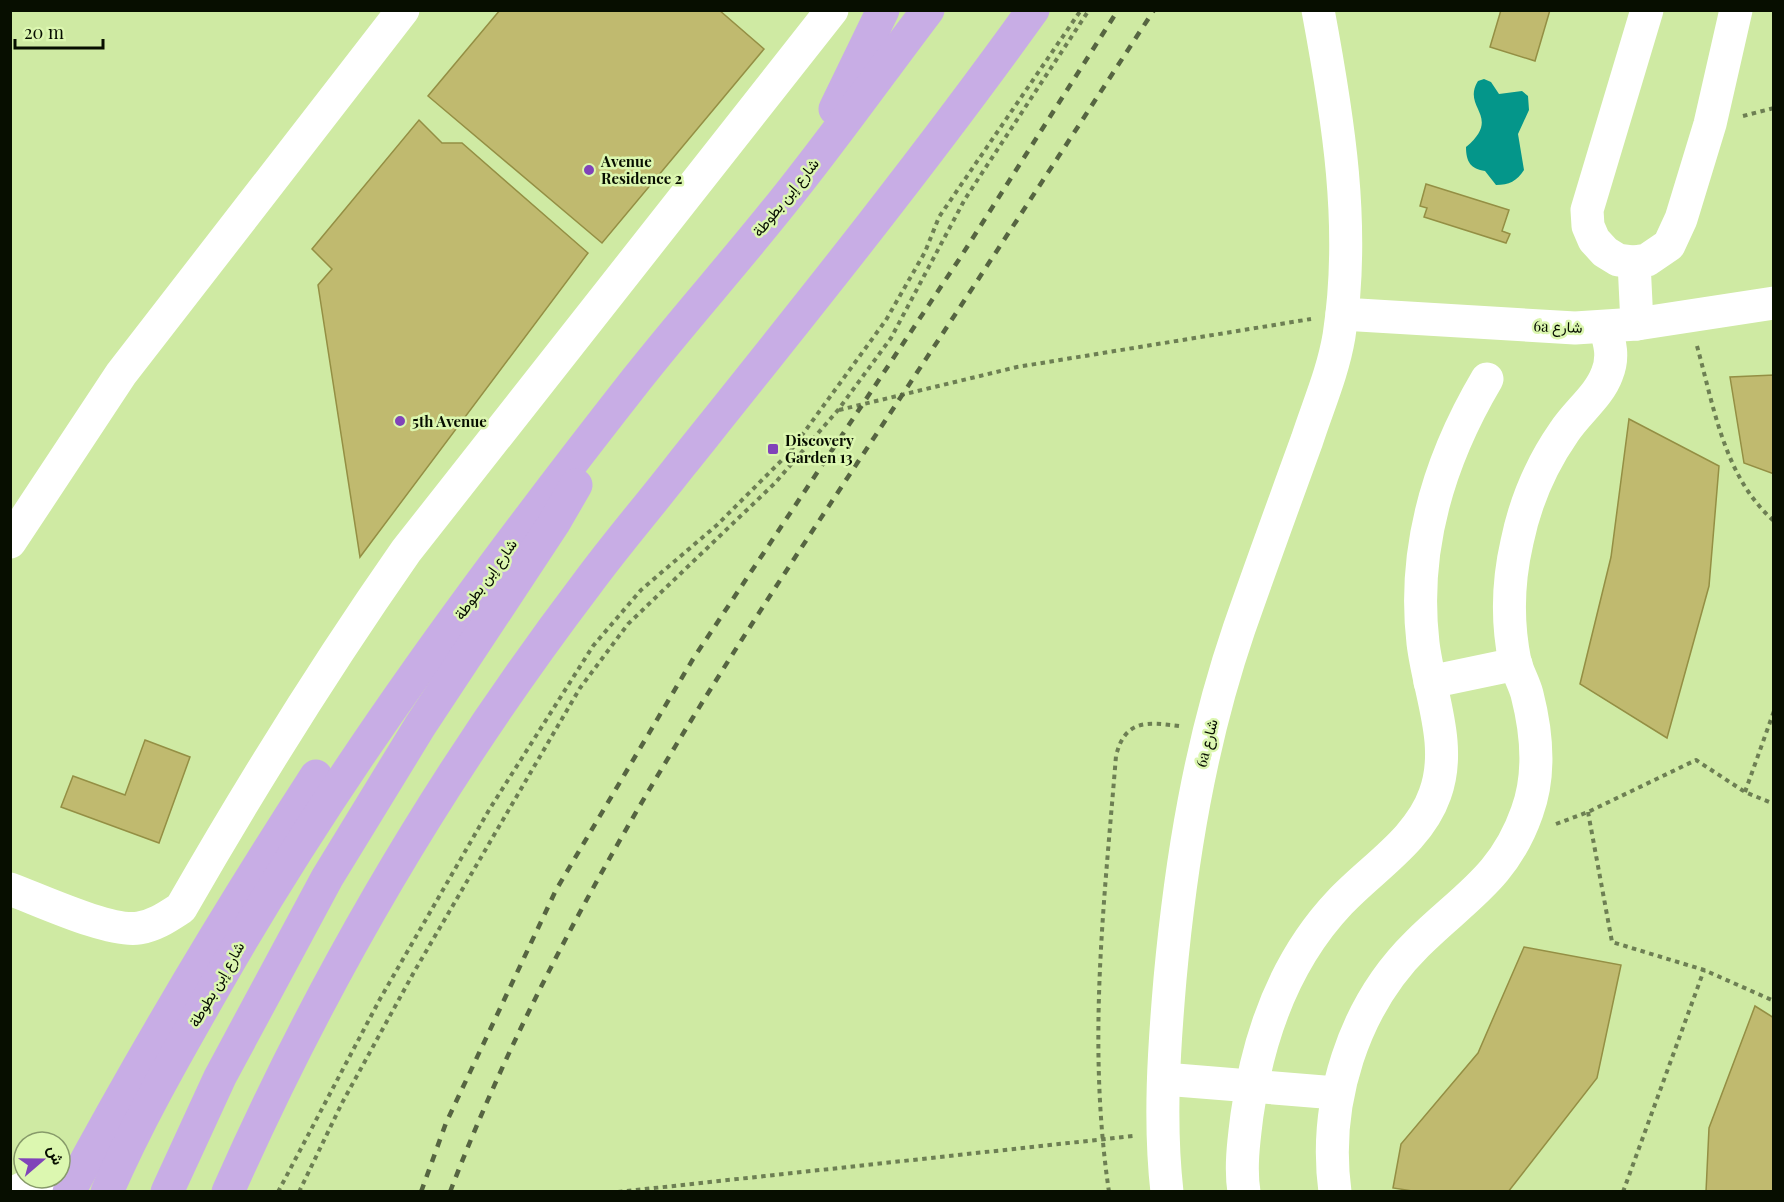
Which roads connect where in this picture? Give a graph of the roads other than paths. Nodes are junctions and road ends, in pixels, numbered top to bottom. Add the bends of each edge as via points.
1 (403, 10) edge
2 (832, 10) edge
3 (883, 10) edge
4 (928, 10) edge
5 (1033, 10) edge
6 (1318, 10) edge
7 (1647, 10) edge
8 (1736, 10) edge
9 (797, 184) junction
10 (1634, 262) junction
11 (1773, 303) edge
12 (1342, 314) junction
13 (1637, 324) junction
14 (1605, 327) junction
15 (639, 377) junction
16 (1488, 379) dead end
17 (10, 542) edge
18 (1516, 664) junction
19 (1430, 682) junction
20 (10, 889) edge
21 (1164, 1078) junction
22 (1251, 1086) junction
23 (1336, 1093) junction
24 (271, 1094) junction
25 (101, 1130) junction
26 (72, 1160) edge
27 (69, 1191) edge
28 (107, 1191) edge
29 (167, 1191) edge
30 (228, 1191) edge
31 (253, 1191) edge
32 (1167, 1191) edge
33 (1244, 1191) edge
34 (1335, 1191) edge

1 - 17 street via 121,374
2 - 20 street via 406,551 262,769 181,908 160,922 145,926 112,926
3 - 9 main road
4 - 9 main road, شارع إبن بطوطة
5 - 24 main road via 918,165 586,584 522,672 372,909
6 - 12 street, 6a شارع via 1343,179
7 - 10 street via 1587,210 1594,240 1618,260
8 - 10 street via 1710,124 1676,233 1659,254
9 - 15 main road, شارع إبن بطوطة
10 - 13 street
11 - 13 street, 6a شارع
12 - 14 street, 6a شارع
12 - 21 street, 6a شارع via 1326,385 1208,730 1182,868
13 - 14 street, 6a شارع
14 - 18 street via 1611,345 1607,375 1543,466 1516,542 1510,624
15 - 25 main road via 516,498 335,749 246,884
15 - 28 main road, شارع إبن بطوطة via 535,510 346,772 267,895 171,1063
15 - 29 main road via 554,523 420,726 327,878 226,1066
16 - 19 street via 1450,449 1428,524 1421,603
18 - 19 street
18 - 23 street via 1533,720 1537,750 1528,811 1503,862 1416,944 1394,971 1360,1029
19 - 22 street via 1442,738 1442,766 1435,794 1423,819 1340,902 1298,957 1268,1019
21 - 22 street
21 - 32 street, 6a شارع
22 - 23 street
22 - 33 street
23 - 34 street via 1332,1132
24 - 30 main road
24 - 31 main road via 271,1136
25 - 26 street
25 - 27 main road

